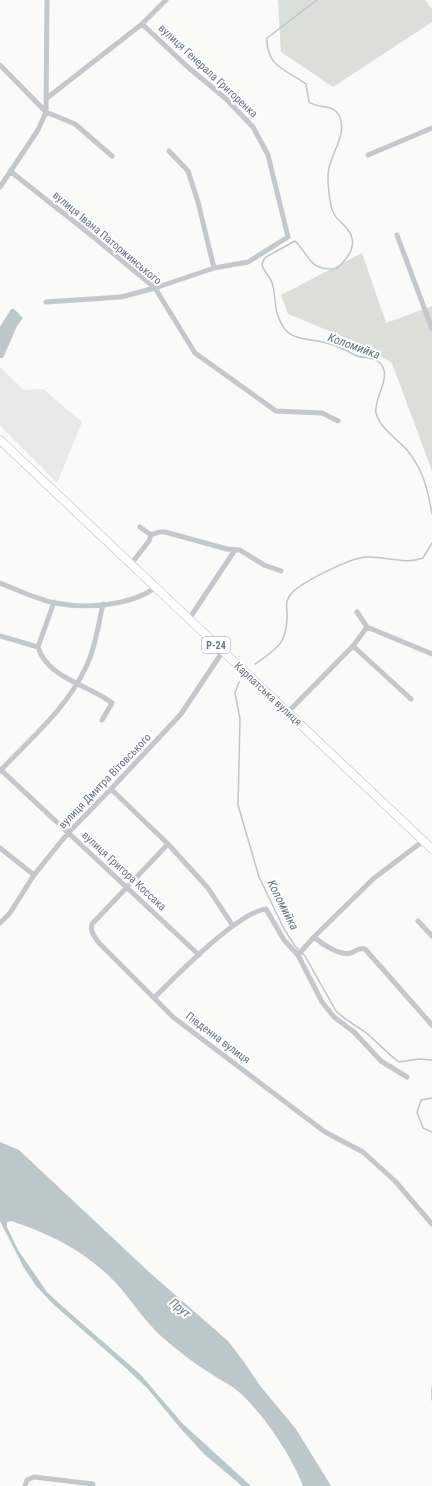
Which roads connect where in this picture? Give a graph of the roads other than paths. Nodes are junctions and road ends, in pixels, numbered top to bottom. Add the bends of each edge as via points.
1 (47, 0) edge
2 (166, 0) edge
3 (142, 24) junction
4 (0, 65) edge
5 (47, 98) junction
6 (46, 112) junction
7 (432, 128) edge
8 (169, 151) dead end
9 (368, 154) dead end
10 (112, 156) dead end
11 (10, 171) junction
12 (0, 187) edge
13 (397, 235) dead end
14 (214, 268) junction
15 (155, 288) junction
16 (46, 302) dead end
17 (432, 329) edge
18 (338, 421) dead end
19 (0, 440) edge
20 (140, 527) dead end
21 (151, 535) junction
22 (235, 550) junction
23 (131, 564) junction
24 (281, 571) dead end
25 (0, 583) edge
26 (155, 588) junction
27 (54, 602) junction
28 (103, 604) junction
29 (357, 612) dead end
30 (189, 619) junction
31 (368, 627) junction
32 (0, 636) edge
33 (353, 646) junction
34 (38, 647) junction
35 (223, 651) junction
36 (432, 654) edge
37 (77, 684) junction
38 (411, 699) dead end
39 (288, 712) junction
40 (102, 720) dead end
41 (0, 770) edge
42 (111, 789) junction
43 (68, 833) junction
44 (423, 840) junction
45 (168, 844) junction
46 (0, 848) edge
47 (432, 849) edge
48 (34, 875) junction
49 (126, 886) junction
50 (418, 921) dead end
51 (0, 923) edge
52 (233, 926) junction
53 (432, 936) edge
54 (314, 937) junction
55 (300, 953) junction
56 (199, 955) junction
57 (154, 998) junction
58 (432, 1025) edge
59 (407, 1077) dead end
60 (432, 1224) edge
61 (93, 1484) dead end
62 (25, 1486) edge

1 - 5 street
2 - 3 street
3 - 5 street
3 - 14 street, вулиця Генерала Григоренка via 253,127 268,155 288,237 248,262
4 - 6 street
5 - 6 street
6 - 10 street via 75,124
6 - 11 street via 42,123
7 - 9 street
8 - 14 street via 188,172
11 - 12 street
11 - 15 street, вулиця Івана Паторжинського
13 - 17 street
14 - 15 street
15 - 16 street via 121,297
15 - 18 street, вулиця Івана Паторжинського via 195,353 201,358 276,411 322,413
19 - 23 main road, Карпатська вулиця / Р-24
20 - 21 street
21 - 22 street via 165,532
21 - 23 street
22 - 24 street via 244,551 264,565
22 - 30 street
23 - 26 main road, Карпатська вулиця / Р-24
25 - 27 street
26 - 28 street via 133,600
26 - 30 main road, Карпатська вулиця / Р-24
27 - 28 street
27 - 34 street
28 - 37 street via 91,656
29 - 31 street
30 - 35 main road, Карпатська вулиця / Р-24
31 - 33 street
31 - 36 street
32 - 34 street
33 - 38 street
33 - 39 street
34 - 37 street via 41,656 50,666
35 - 39 main road, Карпатська вулиця / Р-24
35 - 42 street, вулиця Дмитра Вітовського via 181,714
37 - 40 street via 112,703
37 - 41 street via 60,708
39 - 44 main road, Карпатська вулиця / Р-24
41 - 43 street, вулиця Григора Коссака
42 - 43 street, вулиця Дмитра Вітовського
42 - 45 street
43 - 48 street, вулиця Дмитра Вітовського
43 - 49 street, вулиця Григора Коссака
44 - 47 main road, Карпатська вулиця / Р-24
44 - 54 street via 373,879
45 - 49 street, Південна вулиця
45 - 52 street via 211,892
46 - 48 street
48 - 51 street, вулиця Дмитра Вітовського via 10,913
49 - 56 street, вулиця Григора Коссака
49 - 57 street, Південна вулиця via 91,928 99,944
50 - 53 street
52 - 55 street via 266,909 284,940
52 - 56 street
54 - 55 street
54 - 58 street via 342,953 365,949
55 - 59 street via 322,1002 334,1017 354,1032 381,1061
56 - 57 street
57 - 60 street, Південна вулиця via 173,1018 325,1132 363,1152 395,1181
61 - 62 street via 34,1477 27,1480

